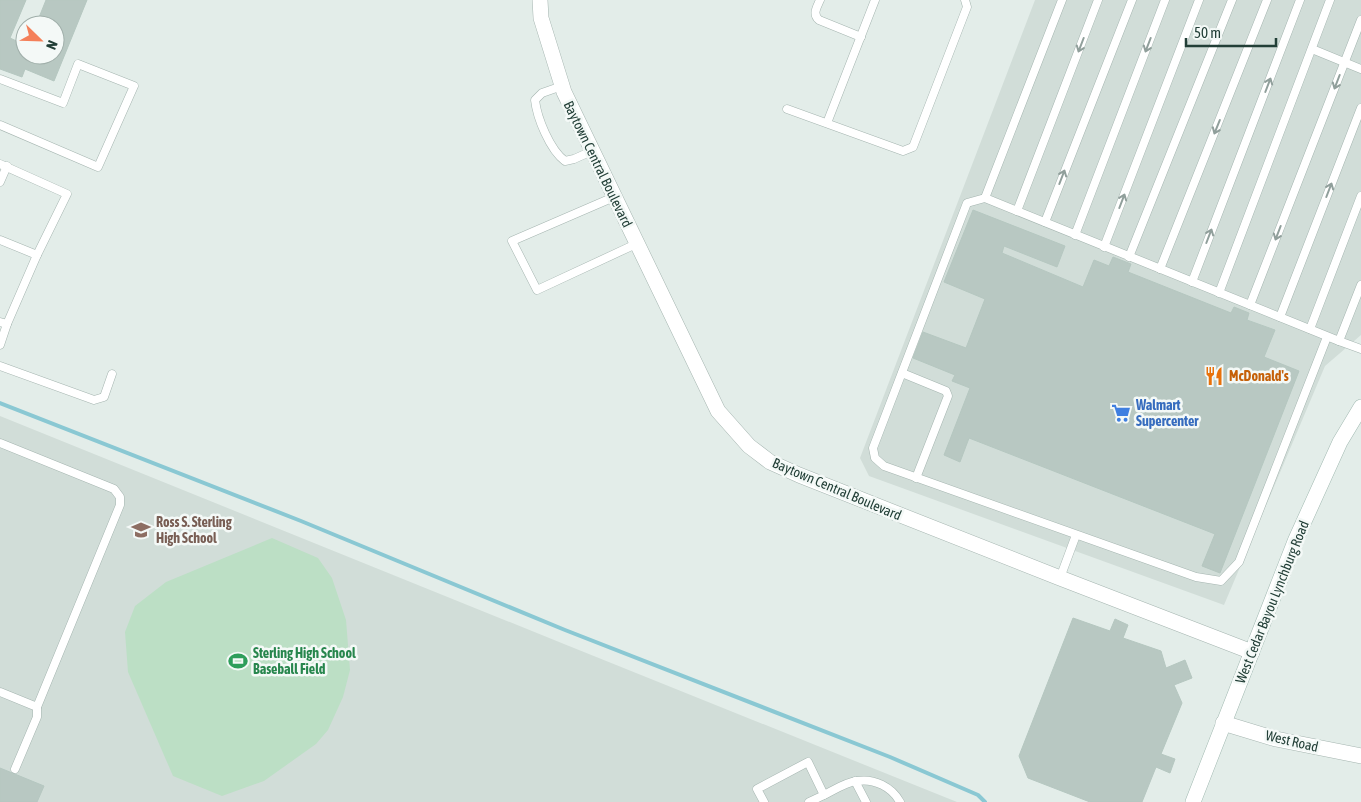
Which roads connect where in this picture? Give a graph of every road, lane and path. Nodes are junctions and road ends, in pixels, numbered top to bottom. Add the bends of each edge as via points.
1 (540, 0) edge
2 (820, 0) edge
3 (875, 0) edge
4 (965, 0) edge
5 (1062, 0) edge
6 (1098, 0) edge
7 (1132, 0) edge
8 (1165, 0) edge
9 (1199, 0) edge
10 (1232, 0) edge
11 (1267, 0) edge
12 (1300, 0) edge
13 (1330, 0) edge
14 (1361, 20) edge
15 (861, 37) junction
16 (1312, 49) junction
17 (1344, 63) junction
18 (1361, 69) edge
19 (0, 79) edge
20 (562, 86) junction
21 (1361, 108) edge
22 (787, 109) dead end
23 (827, 123) junction
24 (0, 125) edge
25 (592, 151) junction
26 (3, 165) edge
27 (0, 182) edge
28 (1361, 196) edge
29 (614, 197) junction
30 (985, 198) junction
31 (1017, 211) junction
32 (1045, 222) junction
33 (1075, 235) junction
34 (0, 240) edge
35 (636, 244) junction
36 (1104, 247) junction
37 (37, 255) junction
38 (1129, 257) junction
39 (1160, 269) junction
40 (1192, 282) junction
41 (1361, 285) edge
42 (1219, 293) junction
43 (1250, 305) junction
44 (1280, 318) junction
45 (4, 323) edge
46 (1310, 329) junction
47 (1328, 337) junction
48 (1339, 341) junction
49 (0, 345) edge
50 (1361, 350) edge
51 (0, 366) edge
52 (902, 373) junction
53 (112, 374) dead end
54 (1361, 407) edge
55 (0, 443) edge
56 (916, 478) junction
57 (1076, 534) junction
58 (1060, 578) junction
59 (1252, 652) junction
60 (0, 692) edge
61 (37, 707) junction
62 (1224, 724) junction
63 (1361, 756) edge
64 (15, 769) dead end
65 (856, 781) junction
66 (824, 795) junction
67 (764, 802) edge
68 (809, 802) edge
69 (866, 802) edge
70 (900, 802) edge
71 (1194, 802) edge

1 - 20 street, Baytown Central Boulevard via 541,18
2 - 15 lane via 815,17
3 - 15 lane
4 - 23 lane via 967,7 912,147 903,151
5 - 30 lane
6 -> 31 lane
32 -> 7 lane
8 -> 33 lane
36 -> 9 lane
10 - 38 lane
11 -> 39 lane
40 -> 12 lane
13 - 16 lane
14 - 17 lane
15 - 23 lane
16 - 17 lane
16 - 42 lane
17 - 18 lane
17 -> 43 lane
19 - 24 lane via 63,103 78,64 134,86 98,167
20 - 25 street, Baytown Central Boulevard
20 - 25 lane via 542,92 535,100 553,148 566,161
44 -> 21 lane
22 - 23 lane
25 - 29 street, Baytown Central Boulevard
26 - 27 lane
26 - 37 lane via 68,194
28 - 46 lane
29 - 35 street, Baytown Central Boulevard
29 - 35 lane via 512,241 537,290
30 - 31 lane
30 - 52 lane via 967,203
31 - 32 lane
32 - 33 lane
33 - 36 lane
34 - 37 lane
35 - 58 street, Baytown Central Boulevard via 718,411 749,446 770,462 799,475
36 - 38 lane
37 - 45 lane
38 - 39 lane
39 - 40 lane
40 - 42 lane
41 - 48 lane
42 - 43 lane
43 - 44 lane
44 - 46 lane
45 - 49 lane
46 - 47 lane
47 - 48 lane
47 - 57 lane via 1238,562 1221,581 1196,577
48 - 50 lane
51 - 53 lane via 94,400 104,397
52 - 56 lane via 873,448 875,458 884,466
52 - 56 lane via 946,391 948,396
54 - 59 street, West Cedar Bayou Lynchburg Road via 1340,442 1296,539
55 - 61 lane via 114,489 120,497 120,505
56 - 57 lane
57 - 58 lane
58 - 59 street, Baytown Central Boulevard
59 - 62 street, West Cedar Bayou Lynchburg Road
60 - 61 lane
61 - 64 lane via 37,717
62 - 63 street, West Road via 1276,739
62 - 71 street, West Cedar Bayou Lynchburg Road
65 - 66 lane
65 - 69 lane
65 - 70 lane via 867,781 890,789
66 - 67 lane via 808,762 757,788
66 - 68 lane

